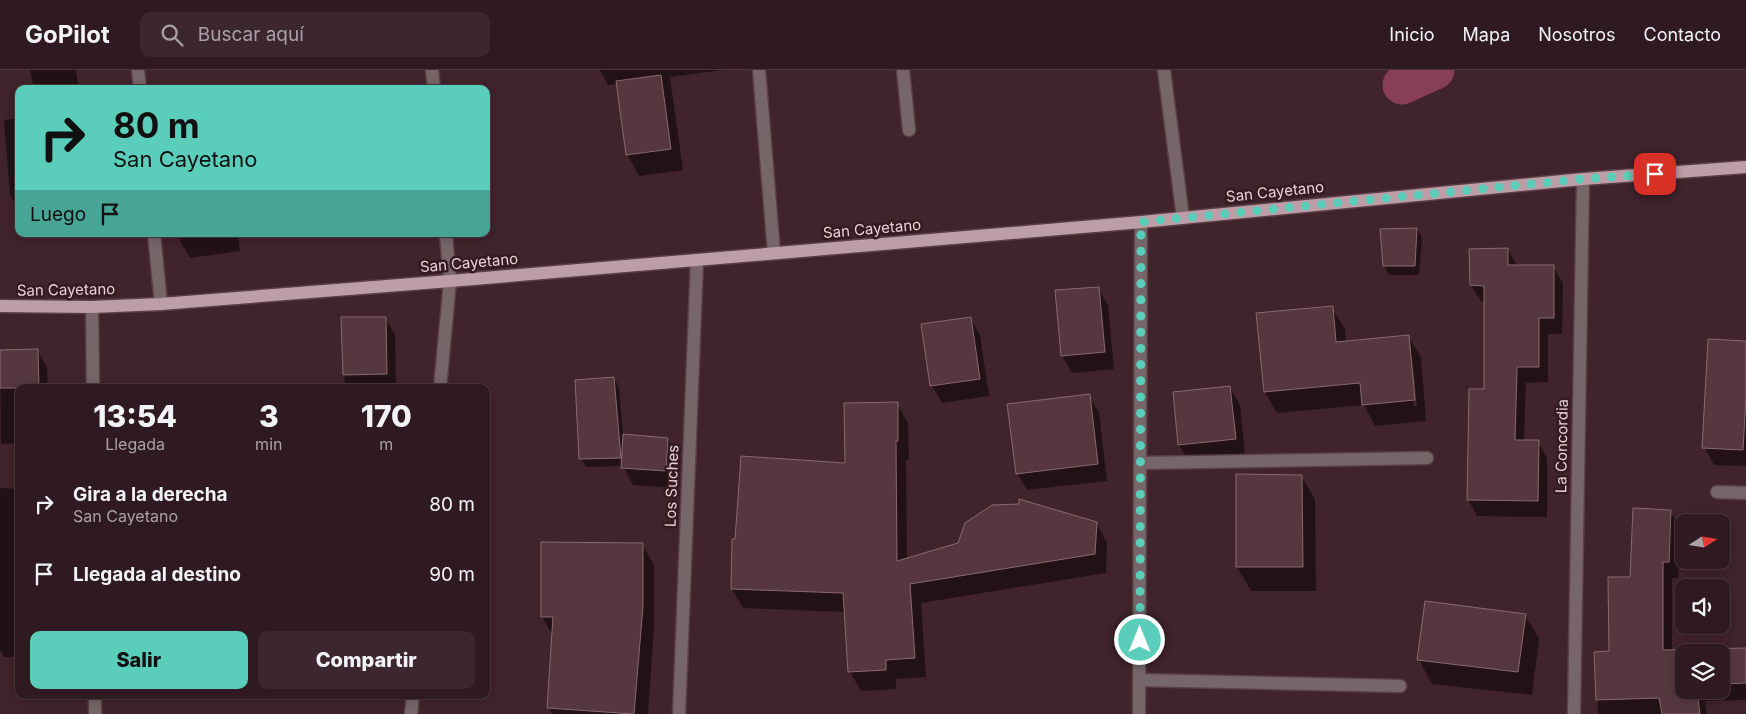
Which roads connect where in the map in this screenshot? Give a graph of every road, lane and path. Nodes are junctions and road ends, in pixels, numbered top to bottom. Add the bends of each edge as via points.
1 (138, 70) edge
2 (432, 70) edge
3 (759, 70) edge
4 (903, 70) edge
5 (1164, 70) edge
6 (140, 85) edge
7 (434, 85) edge
8 (909, 130) dead end
9 (1746, 167) edge
10 (1583, 179) junction
11 (1183, 218) junction
12 (1141, 222) junction
13 (154, 237) edge
14 (446, 237) edge
15 (774, 253) junction
16 (697, 260) junction
17 (450, 281) junction
18 (161, 304) junction
19 (0, 306) edge
20 (92, 307) junction
21 (93, 384) edge
22 (440, 384) edge
23 (1427, 458) dead end
24 (1141, 463) junction
25 (1717, 492) dead end
26 (1746, 493) edge
27 (1139, 680) junction
28 (1400, 686) dead end
29 (95, 699) edge
30 (413, 699) edge
31 (95, 714) edge
32 (411, 714) edge
33 (679, 714) edge
34 (1139, 714) edge
35 (1574, 714) edge

1 - 6 street
2 - 7 street
3 - 15 street
4 - 8 street
5 - 11 street
9 - 10 main road, San Cayetano
10 - 11 main road, San Cayetano
10 - 35 street, La Concordia
11 - 12 main road, San Cayetano
12 - 15 main road, San Cayetano
12 - 24 street
13 - 18 street
14 - 17 street
15 - 16 main road, San Cayetano
16 - 17 main road, San Cayetano
16 - 33 street, Los Suches
17 - 18 main road, San Cayetano
17 - 22 street
18 - 20 main road, San Cayetano
19 - 20 main road, San Cayetano
20 - 21 street
23 - 24 street
24 - 27 street
25 - 26 street
27 - 28 street
27 - 34 street
29 - 31 street
30 - 32 street

